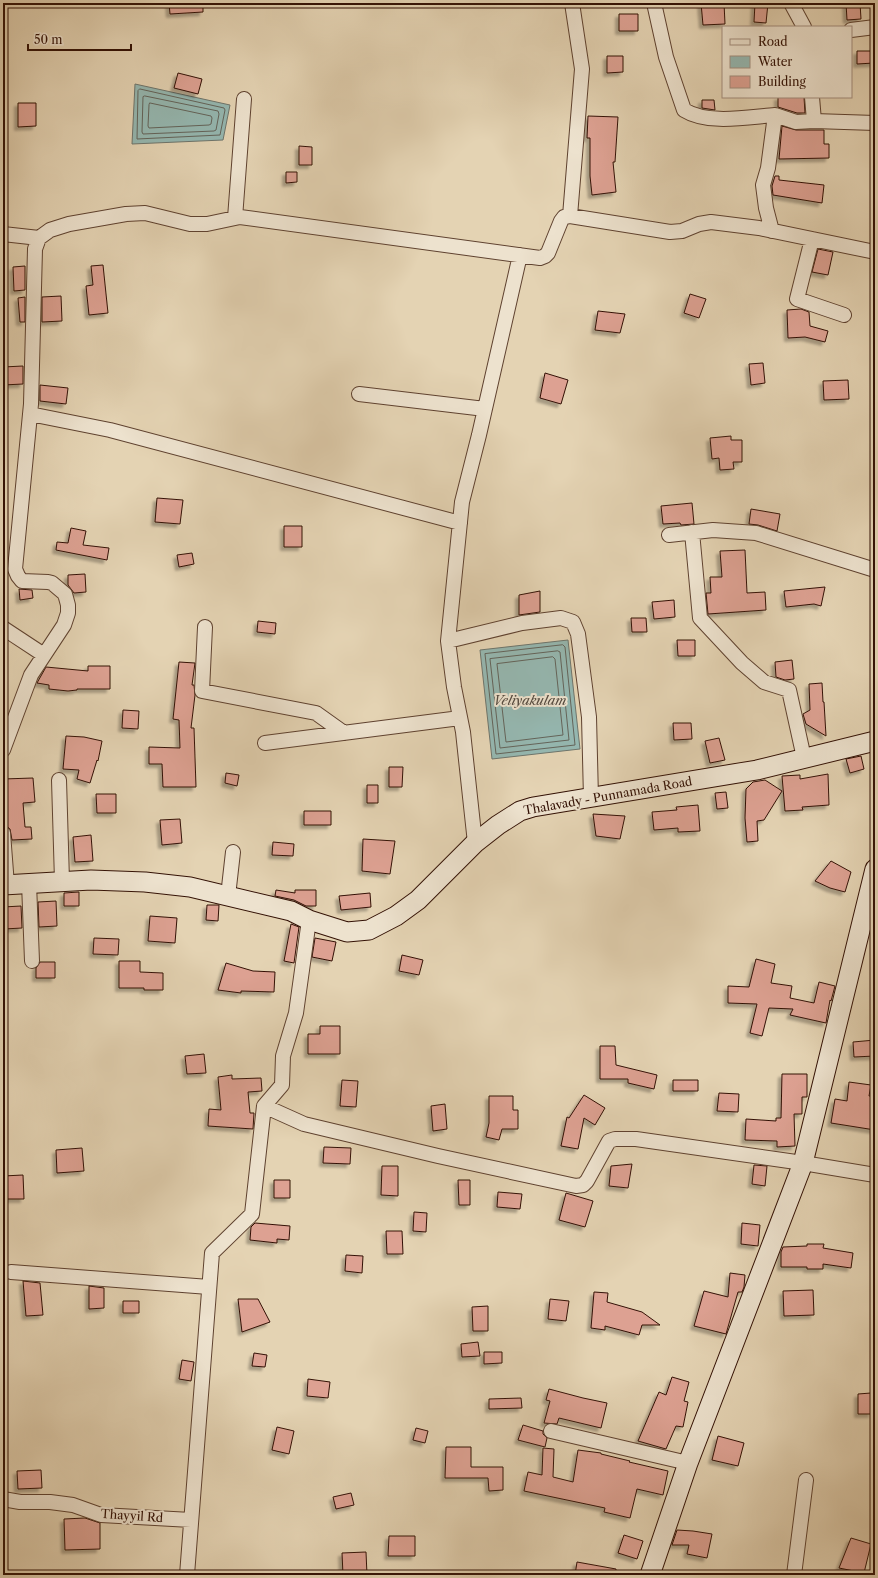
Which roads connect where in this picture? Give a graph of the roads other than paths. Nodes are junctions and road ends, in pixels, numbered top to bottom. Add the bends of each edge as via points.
1 (572, 3) edge
2 (654, 3) edge
3 (791, 3) edge
4 (803, 26) edge
5 (875, 27) edge
6 (852, 30) edge
7 (812, 98) edge
8 (244, 99) dead end
9 (775, 115) junction
10 (814, 121) junction
11 (875, 123) edge
12 (570, 216) junction
13 (235, 218) junction
14 (772, 231) junction
15 (3, 234) edge
16 (39, 238) junction
17 (812, 239) junction
18 (875, 252) edge
19 (520, 256) junction
20 (844, 316) dead end
21 (359, 394) dead end
22 (485, 409) junction
23 (30, 414) junction
24 (460, 523) junction
25 (692, 532) junction
26 (668, 535) dead end
27 (875, 570) edge
28 (205, 627) dead end
29 (3, 628) edge
30 (448, 641) junction
31 (44, 655) junction
32 (460, 718) junction
33 (344, 733) junction
34 (875, 741) edge
35 (265, 743) dead end
36 (3, 750) edge
37 (804, 758) junction
38 (59, 780) dead end
39 (592, 798) junction
40 (3, 833) edge
41 (474, 843) junction
42 (233, 852) dead end
43 (875, 869) edge
44 (62, 881) junction
45 (29, 884) junction
46 (5, 885) edge
47 (228, 896) junction
48 (309, 920) junction
49 (32, 961) dead end
50 (264, 1106) junction
51 (803, 1163) junction
52 (875, 1175) edge
53 (11, 1272) dead end
54 (209, 1287) junction
55 (551, 1431) dead end
56 (688, 1463) junction
57 (806, 1480) dead end
58 (3, 1499) edge
59 (191, 1520) junction
60 (187, 1575) edge
61 (650, 1575) edge
62 (794, 1575) edge

1 - 12 street via 582,69
2 - 9 street via 666,57 684,110 693,116 722,119
3 - 4 street
5 - 6 street
7 - 10 street
8 - 13 street
9 - 10 street via 796,122
9 - 14 street via 768,168 763,185
10 - 11 street
12 - 14 street via 658,231 682,231 711,222
12 - 19 street via 560,221 546,255 540,258
13 - 16 street via 207,224 190,224 141,212 69,224 50,230
13 - 19 street
14 - 17 street
15 - 16 street
16 - 23 street via 34,250
17 - 18 street
17 - 20 street via 798,299
19 - 22 street
21 - 22 street
22 - 24 street via 462,502
23 - 24 street via 110,430
23 - 31 street via 15,569 22,581 52,584 65,594 68,605 67,619
24 - 30 street
25 - 26 street
25 - 27 street via 713,530 756,533
25 - 37 street via 700,618 742,664 764,682 789,690
28 - 33 street via 202,691 316,713
29 - 31 street
30 - 32 street
30 - 39 street via 522,623 561,618 573,622 578,634 589,717
31 - 36 street via 31,674
32 - 33 street
32 - 41 street
33 - 35 street
34 - 37 main road, Thalavady - Punnamada Road
37 - 39 main road, Thalavady - Punnamada Road via 757,770
38 - 44 street
39 - 41 main road, Thalavady - Punnamada Road via 520,811
40 - 46 street
41 - 48 main road, Thalavady - Punnamada Road via 418,900 384,924 369,930 347,932
42 - 47 street
43 - 51 main road
44 - 45 main road, Thalavady - Punnamada Road
44 - 47 main road, Thalavady - Punnamada Road via 162,884 190,887
45 - 46 main road, Thalavady - Punnamada Road
45 - 49 street
47 - 48 main road, Thalavady - Punnamada Road via 291,911
48 - 50 street via 296,1013 283,1056 282,1085
50 - 51 street via 304,1124 576,1186 587,1181 609,1141 615,1138
50 - 54 street via 252,1214 212,1253
51 - 52 street
51 - 56 main road
53 - 54 street
54 - 59 street
55 - 56 street
56 - 61 main road
57 - 62 street
58 - 59 street, Thayyil Rd via 73,1505 101,1515
59 - 60 street

